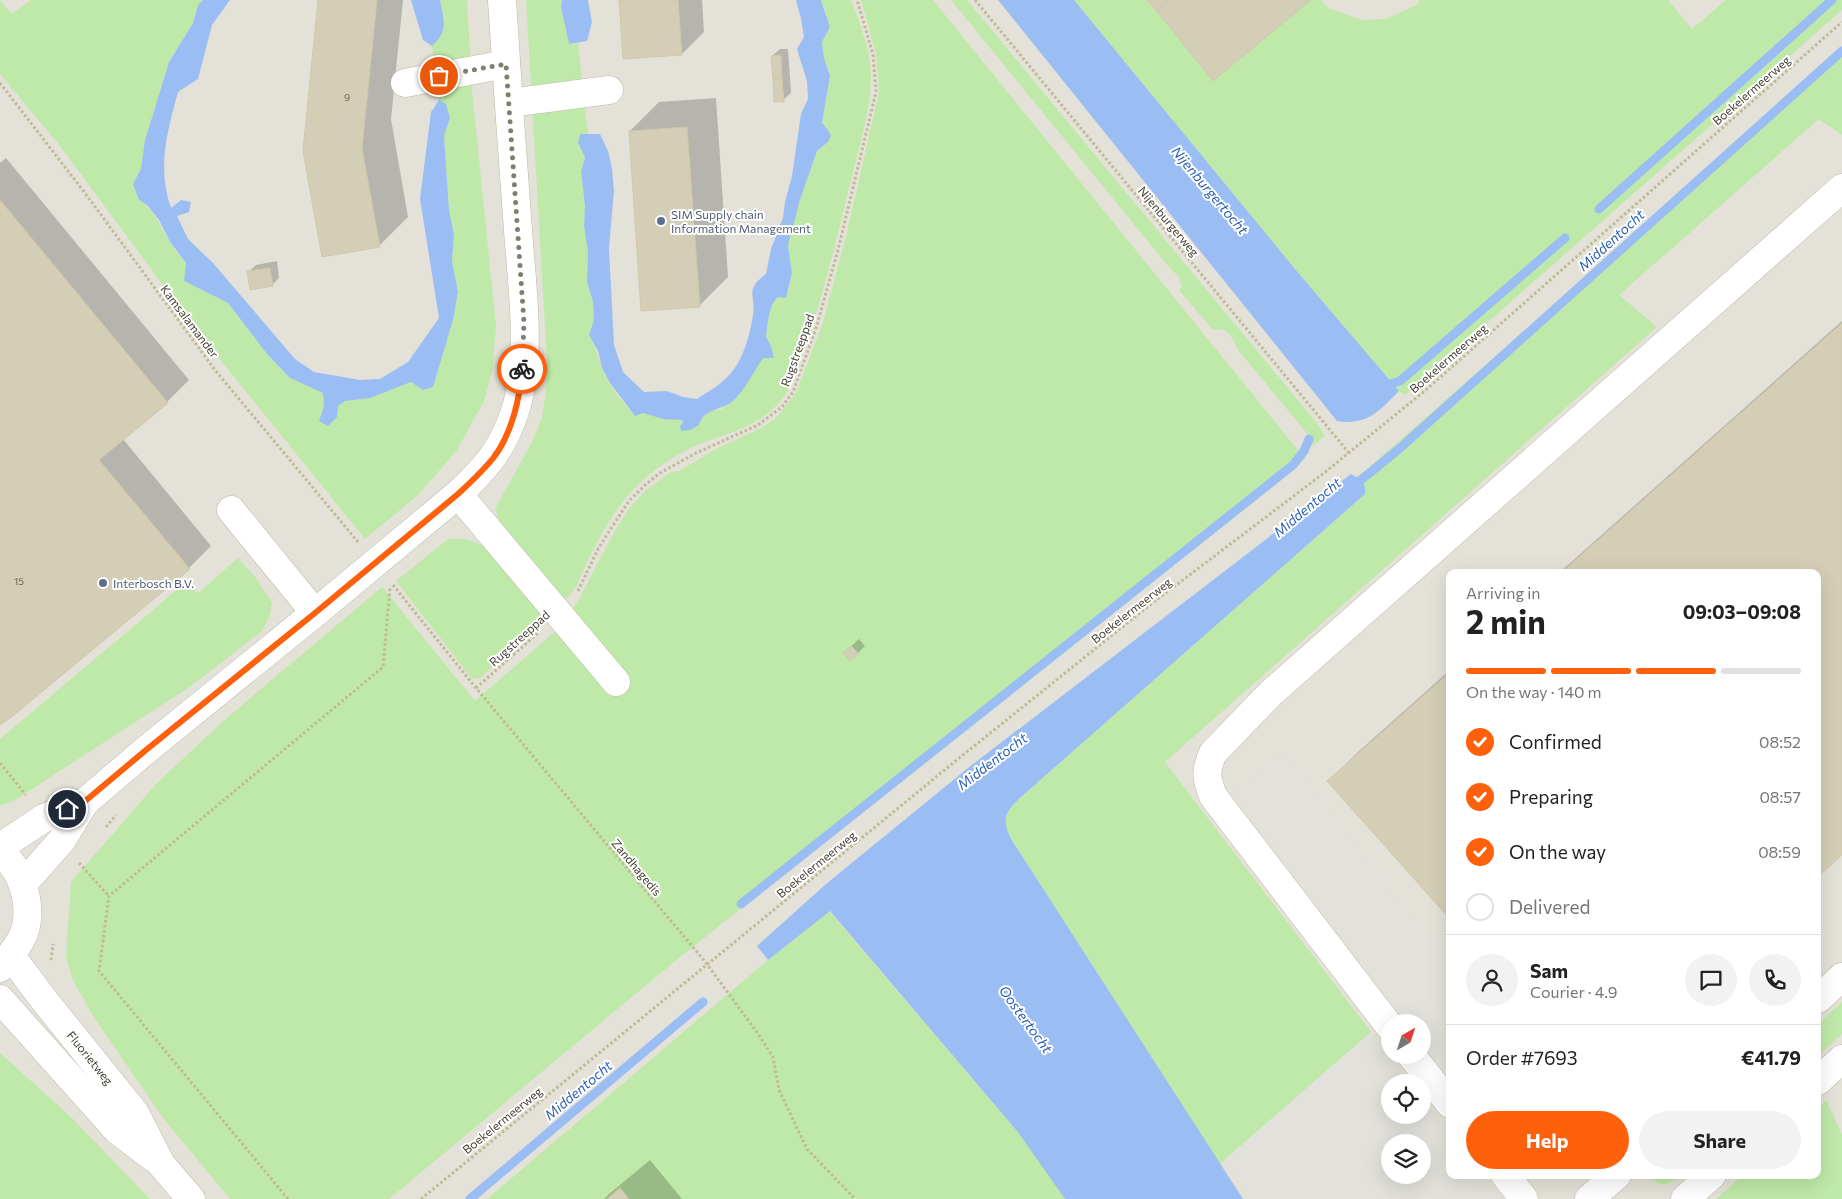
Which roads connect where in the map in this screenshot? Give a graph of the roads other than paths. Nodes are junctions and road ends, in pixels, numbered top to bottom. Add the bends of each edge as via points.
1 (502, 0) edge
2 (506, 64) junction
3 (405, 83) dead end
4 (609, 90) dead end
5 (509, 103) junction
6 (1842, 188) edge
7 (458, 494) junction
8 (231, 510) dead end
9 (315, 613) junction
10 (616, 682) dead end
11 (84, 802) junction
12 (0, 847) edge
13 (0, 852) edge
14 (23, 884) junction
15 (5, 962) edge
16 (1842, 977) edge
17 (1821, 996) edge
18 (0, 999) edge
19 (1381, 1015) edge
20 (1842, 1059) edge
21 (1418, 1064) edge
22 (1821, 1078) edge
23 (1446, 1099) edge
24 (161, 1164) junction
25 (1508, 1179) edge
26 (1612, 1179) edge
27 (1708, 1179) edge
28 (191, 1199) edge
29 (1524, 1199) edge
30 (1589, 1199) edge
31 (1685, 1199) edge

1 - 2 street
2 - 3 street
2 - 5 street
4 - 5 street
5 - 7 street via 524,323 520,385 514,414 495,456
6 - 19 street via 1271,693 1213,753 1207,779 1213,796
7 - 9 street via 383,572
7 - 10 street
8 - 9 street
9 - 11 street
11 - 12 street via 44,818
11 - 14 street via 62,840
13 - 14 street via 12,863
14 - 15 street via 27,908 24,932
15 - 24 street, Fluorietweg via 44,1000 135,1113
16 - 17 street
18 - 24 street, Fluorietweg via 117,1130
20 - 22 street
21 - 23 street
24 - 28 street, Fluorietweg
25 - 29 street
26 - 30 street
27 - 31 street

